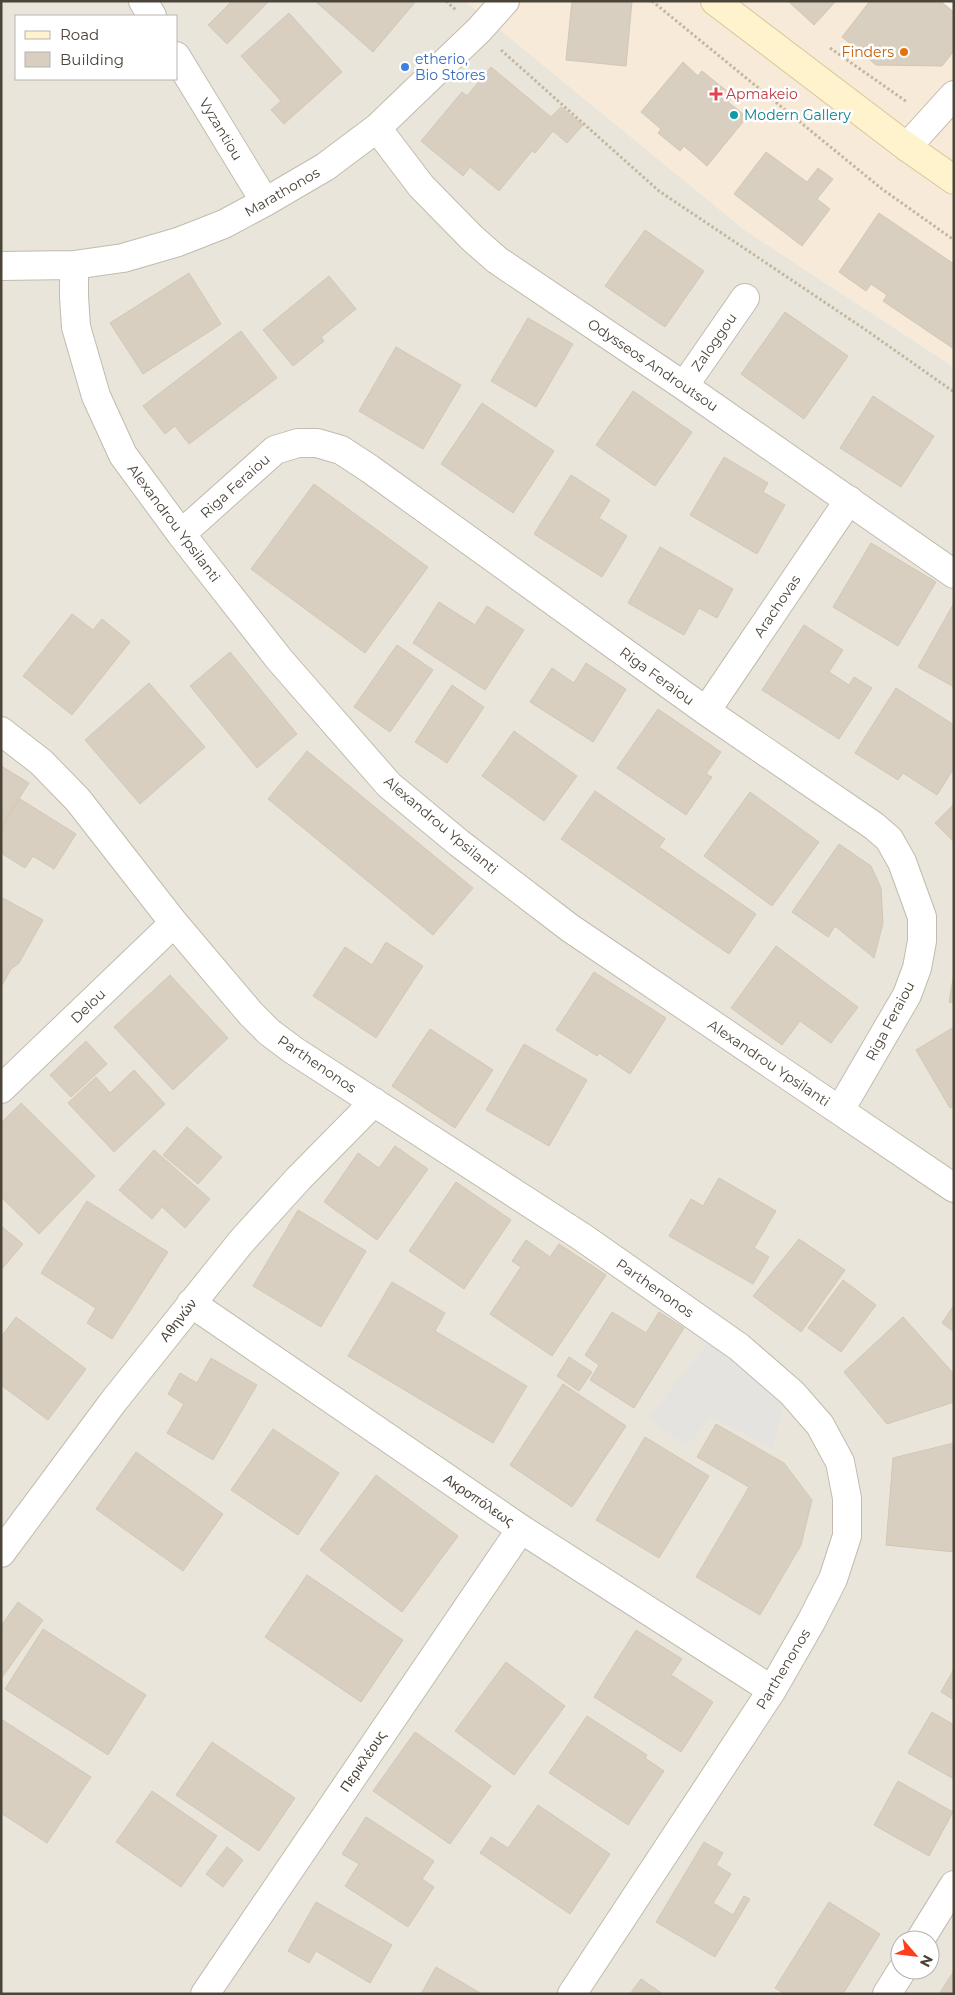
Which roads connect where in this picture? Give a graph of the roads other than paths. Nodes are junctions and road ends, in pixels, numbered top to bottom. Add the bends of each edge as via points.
1 (143, 1) edge
2 (506, 1) edge
3 (716, 1) edge
4 (151, 15) edge
5 (178, 59) edge
6 (954, 95) edge
7 (377, 128) junction
8 (907, 147) junction
9 (954, 180) edge
10 (265, 202) junction
11 (74, 265) junction
12 (1, 266) edge
13 (745, 298) dead end
14 (684, 386) junction
15 (849, 500) junction
16 (181, 534) junction
17 (954, 574) edge
18 (706, 711) junction
19 (1, 731) edge
20 (174, 923) junction
21 (1, 1089) edge
22 (374, 1102) junction
23 (840, 1110) junction
24 (954, 1188) edge
25 (191, 1303) junction
26 (521, 1529) junction
27 (1, 1553) edge
28 (772, 1690) junction
29 (954, 1885) edge
30 (926, 1930) edge
31 (896, 1980) edge
32 (205, 1994) edge
33 (572, 1994) edge
34 (887, 1994) edge

1 - 4 street
2 - 7 street, Marathonos
3 - 8 main road
5 - 10 street, Vyzantiou
6 - 8 street
7 - 10 street, Marathonos via 325,167
7 - 14 street, Odysseos Androutsou via 421,186 491,254
8 - 9 main road
10 - 11 street, Marathonos via 224,224 178,242 123,258
11 - 12 street, Marathonos
11 - 16 street, Alexandrou Ypsilanti via 76,327 96,396 123,455
13 - 14 street, Zaloggou
14 - 15 street, Odysseos Androutsou
15 - 17 street, Odysseos Androutsou
15 - 18 street, Arachovas
16 - 18 street, Riga Feraiou via 275,450 298,443 317,443 341,450
16 - 23 street, Alexandrou Ypsilanti via 279,659 389,785 570,928
18 - 23 street, Riga Feraiou via 889,839 915,894 922,917 917,968 906,995
19 - 20 street, Parthenonos via 41,762 78,800
20 - 21 street, Delou
20 - 22 street, Parthenonos via 269,1032
22 - 25 street, Αθηνών via 241,1242
22 - 28 street, Parthenonos via 582,1237 739,1347 792,1393 820,1425 840,1462 848,1498 847,1536 832,1579
23 - 24 street, Alexandrou Ypsilanti
25 - 26 street, Ακροπόλεως
25 - 27 street, Αθηνών
26 - 28 street, Ακροπόλεως
26 - 32 street, Περικλέους
28 - 33 street, Parthenonos
29 - 30 street
31 - 34 street

